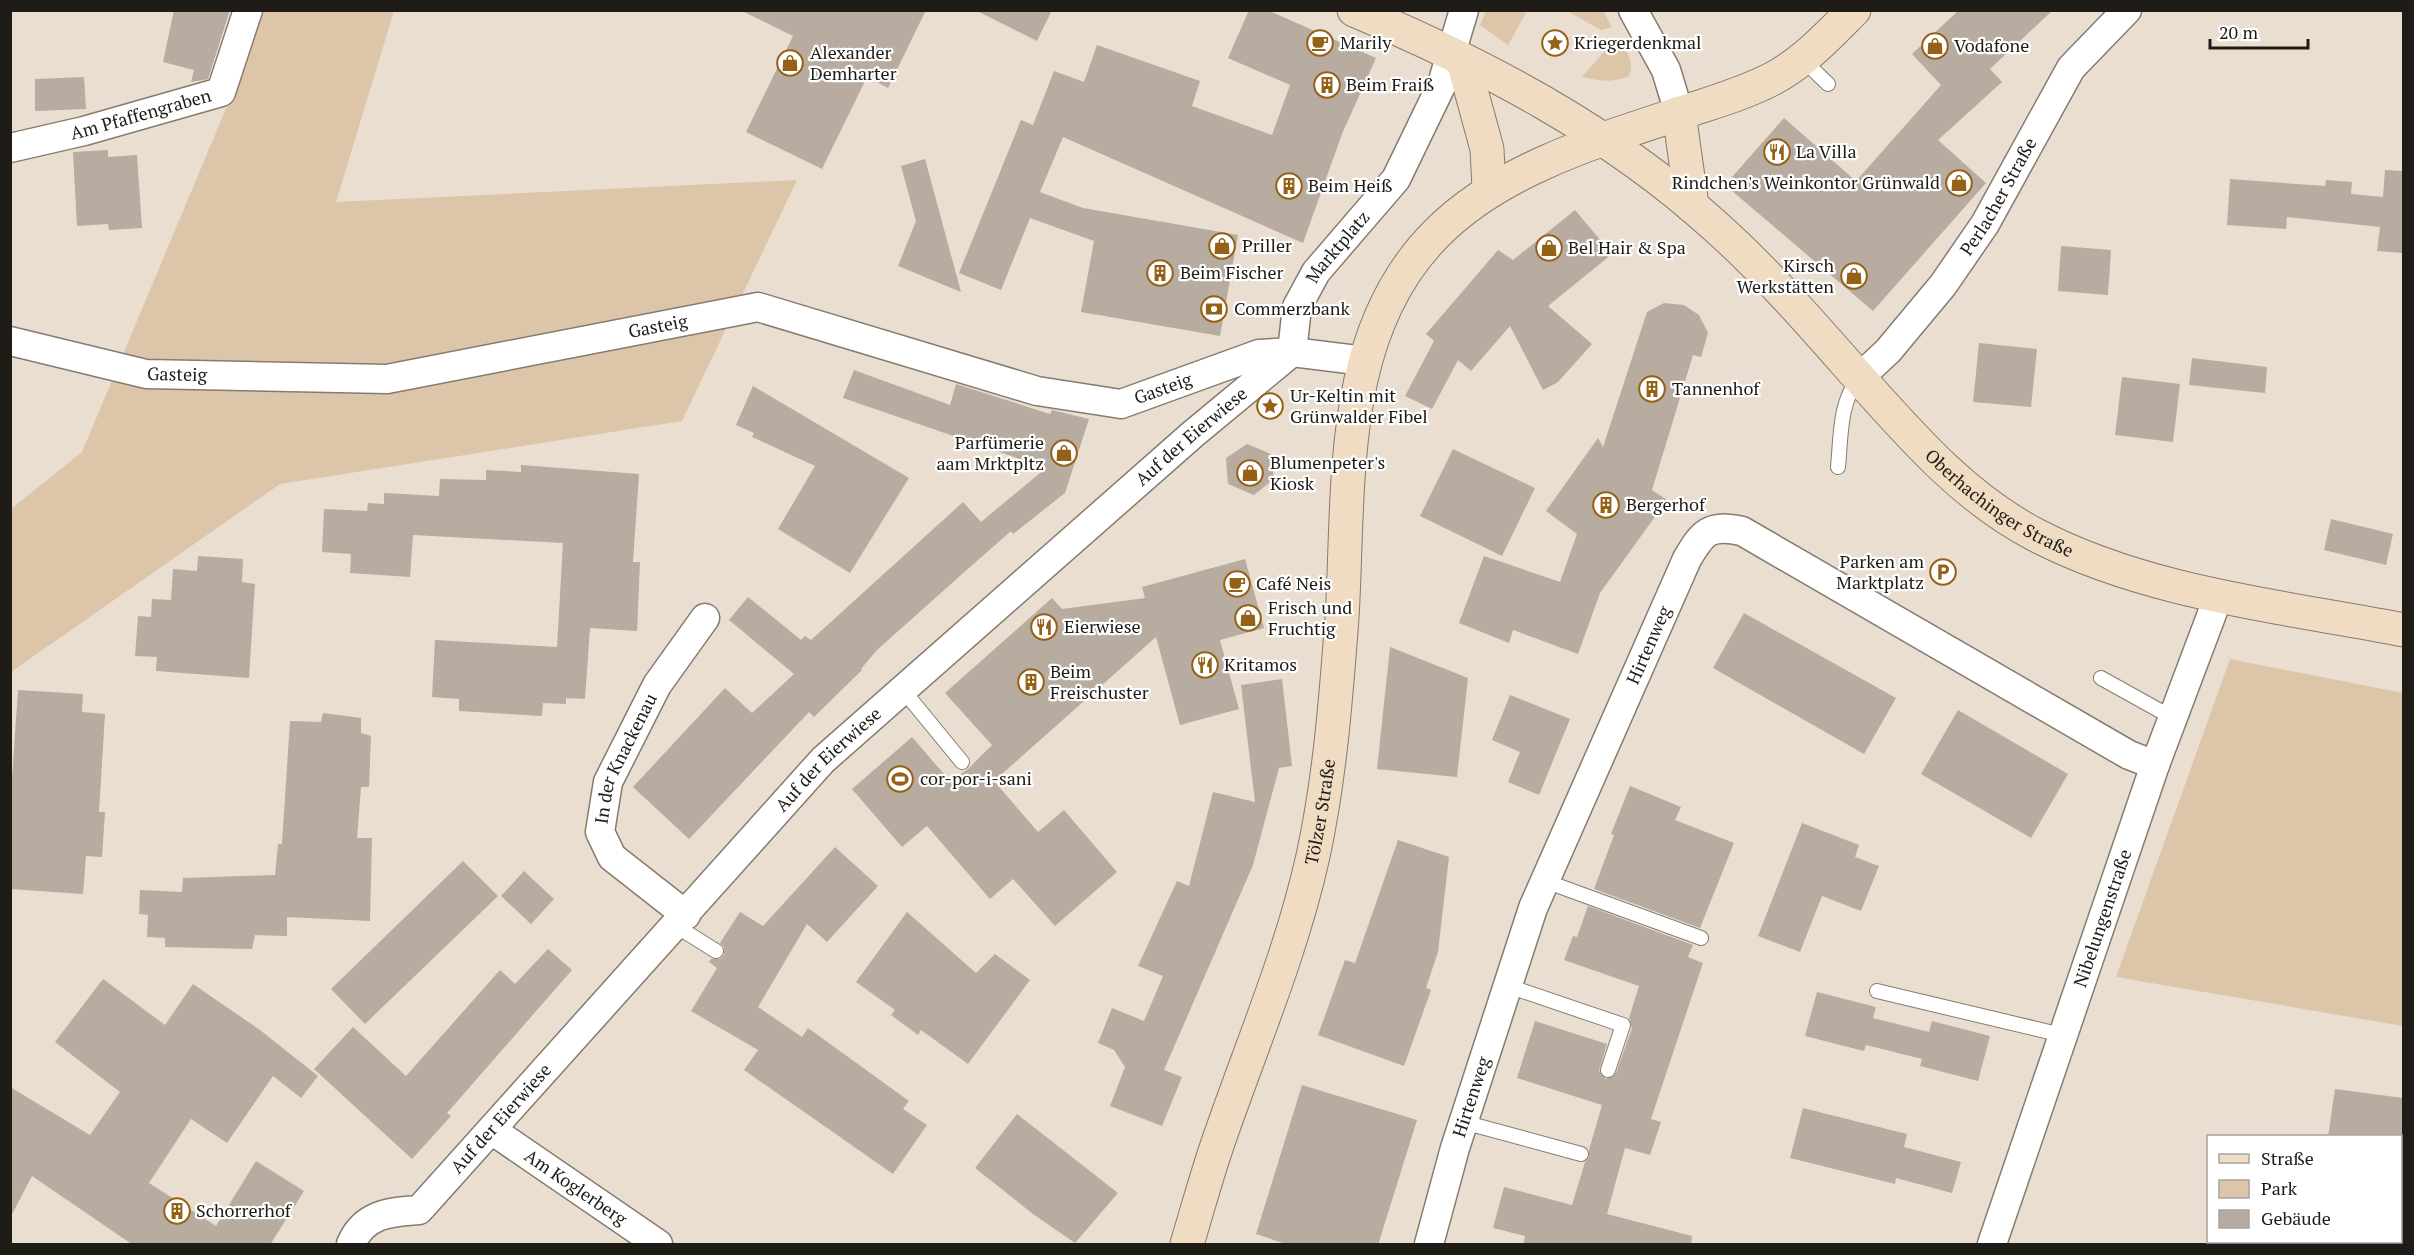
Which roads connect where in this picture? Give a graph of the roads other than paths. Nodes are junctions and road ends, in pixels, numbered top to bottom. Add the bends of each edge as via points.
1 (248, 10) edge
2 (1354, 10) edge
3 (1464, 10) edge
4 (1633, 10) edge
5 (1854, 10) edge
6 (2127, 10) edge
7 (1457, 57) junction
8 (1802, 59) junction
9 (1828, 84) dead end
10 (1679, 113) junction
11 (1606, 139) junction
12 (10, 148) edge
13 (1490, 189) junction
14 (1692, 206) junction
15 (10, 341) edge
16 (1292, 352) junction
17 (1365, 361) junction
18 (1859, 378) junction
19 (1838, 467) dead end
20 (2219, 595) junction
21 (705, 618) dead end
22 (2403, 630) edge
23 (2101, 678) dead end
24 (903, 690) junction
25 (2173, 718) junction
26 (962, 762) dead end
27 (2156, 765) junction
28 (1545, 881) junction
29 (681, 920) junction
30 (1701, 938) dead end
31 (716, 951) dead end
32 (1508, 986) junction
33 (1877, 991) dead end
34 (2062, 1035) junction
35 (1608, 1070) dead end
36 (1463, 1122) junction
37 (493, 1131) junction
38 (1581, 1154) dead end
39 (351, 1245) edge
40 (658, 1245) edge
41 (1187, 1245) edge
42 (1429, 1245) edge
43 (1992, 1245) edge

1 - 12 street, Am Pfaffengraben via 221,92
2 - 7 main road
3 - 7 street, Marktplatz
4 - 10 street via 1666,70
5 - 8 main road
6 - 18 street, Perlacher Straße via 2071,68 1985,224 1943,285 1888,351
7 - 11 main road
7 - 13 main road via 1487,149
7 - 16 street, Marktplatz via 1396,179 1317,272 1297,307
8 - 9 lane
8 - 10 main road via 1742,93
10 - 11 main road
10 - 14 main road
11 - 13 main road
11 - 14 main road
13 - 17 main road via 1461,209 1411,264 1380,316
14 - 18 main road, Oberhachinger Straße via 1715,225
15 - 16 street, Gasteig via 146,374 387,379 758,307 1037,391 1121,404 1259,354
16 - 17 street
16 - 24 street, Auf der Eierwiese via 1193,434
17 - 41 main road, Tölzer Straße via 1350,470 1329,753 1312,856 1280,971 1220,1138
18 - 19 lane via 1850,389 1844,408
18 - 20 main road, Oberhachinger Straße via 1917,445 1956,480 2033,534 2134,575
20 - 22 main road, Oberhachinger Straße
20 - 25 street, Nibelungenstraße
21 - 29 street, In der Knackenau via 657,685 608,782 600,832 612,857
23 - 25 lane
24 - 26 lane
24 - 29 street, Auf der Eierwiese via 824,760
25 - 27 street, Nibelungenstraße
27 - 28 street, Hirtenweg via 2129,755 1742,531 1722,526 1700,536 1687,559
27 - 34 street, Nibelungenstraße
28 - 30 lane
28 - 32 street, Hirtenweg
29 - 31 lane
29 - 37 street, Auf der Eierwiese
32 - 35 lane via 1623,1025
32 - 36 street, Hirtenweg
33 - 34 lane
34 - 43 street, Nibelungenstraße
36 - 38 lane
36 - 42 street, Hirtenweg
37 - 39 street, Auf der Eierwiese via 419,1210 388,1212 358,1229
37 - 40 street, Am Koglerberg

